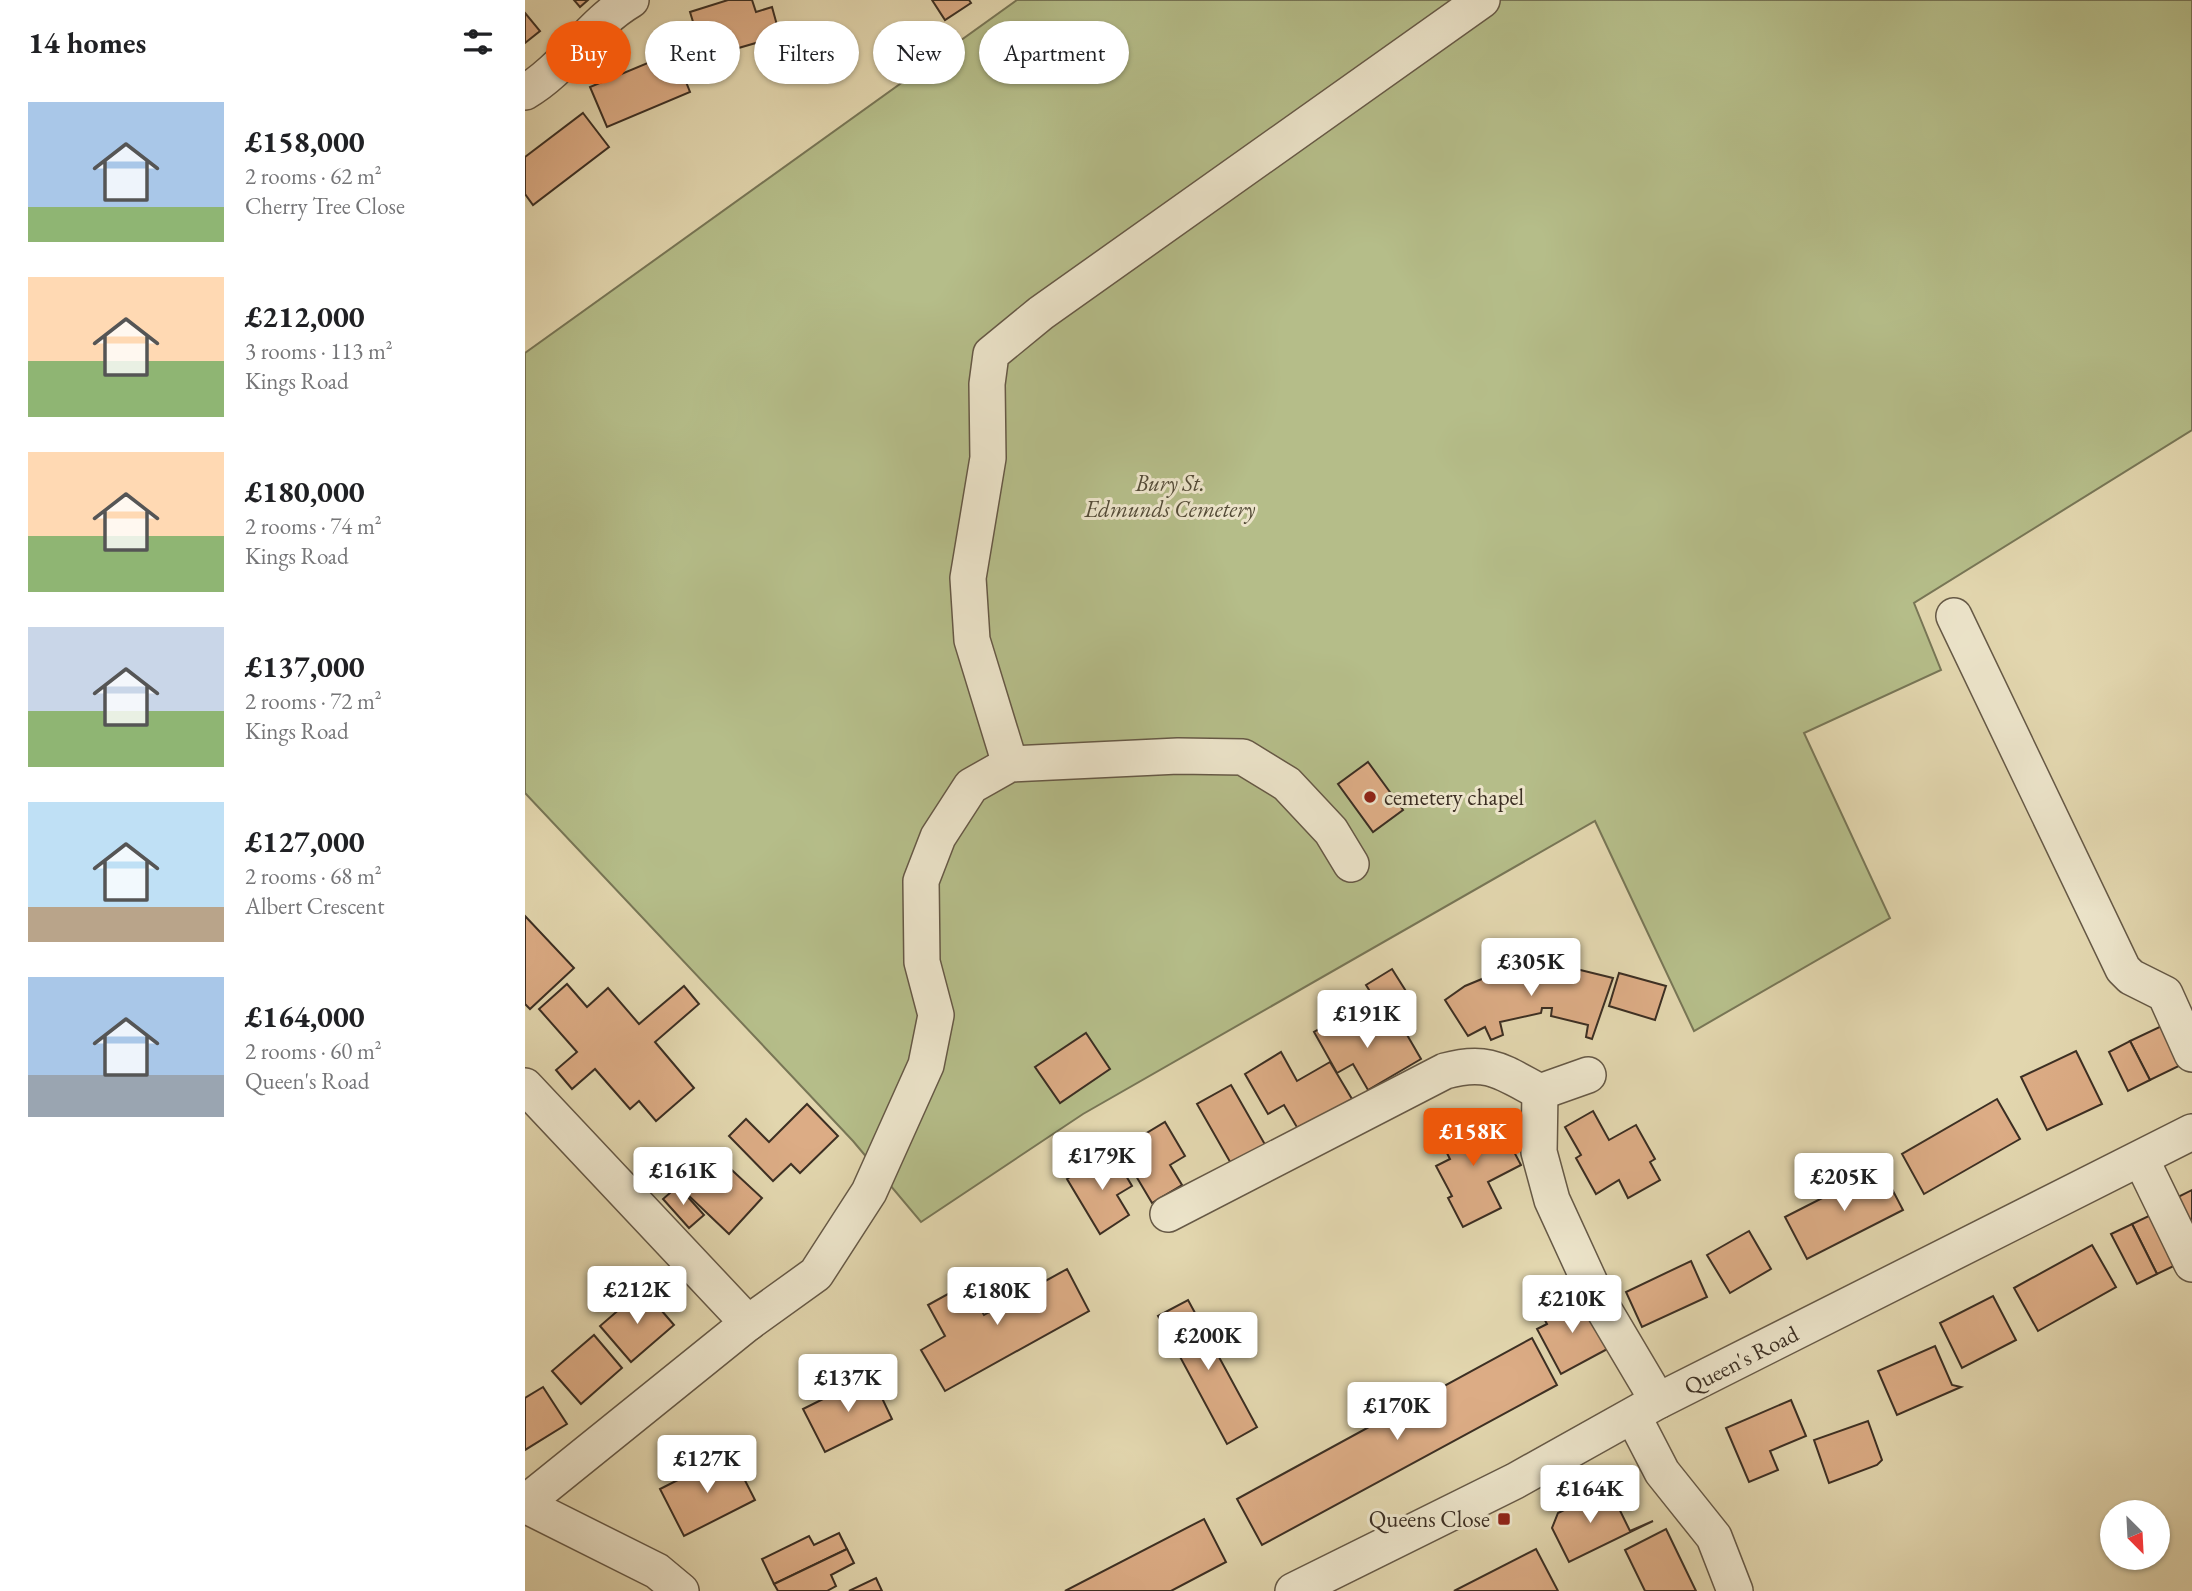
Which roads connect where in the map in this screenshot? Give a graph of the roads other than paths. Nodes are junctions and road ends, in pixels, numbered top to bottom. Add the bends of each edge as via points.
1 (631, 0) edge
2 (1482, 0) edge
3 (525, 92) edge
4 (1954, 616) dead end
5 (1010, 764) junction
6 (1351, 864) dead end
7 (2192, 1054) edge
8 (1588, 1075) dead end
9 (525, 1086) edge
10 (1540, 1092) junction
11 (2192, 1132) edge
12 (2140, 1159) junction
13 (1168, 1214) dead end
14 (2192, 1264) edge
15 (748, 1323) junction
16 (1646, 1409) junction
17 (525, 1504) edge
18 (681, 1591) edge
19 (1293, 1591) edge
20 (1735, 1591) edge

1 - 3 street via 541,83
2 - 5 street via 1041,313 991,354 988,458 968,578 972,640
4 - 7 street via 2123,969 2165,994
5 - 6 street via 1243,757 1287,784 1331,831
5 - 15 street via 971,786 938,837 921,881 922,961 936,1015 926,1065 869,1192 816,1274
8 - 10 street
9 - 15 street
10 - 13 street via 1496,1069 1467,1065 1445,1071
10 - 16 street via 1539,1152 1552,1200
11 - 12 street, Queen's Road
12 - 14 street
12 - 16 street, Queen's Road
15 - 17 street
16 - 19 street, Queen's Road
16 - 20 street via 1662,1472 1714,1537
17 - 18 street via 657,1571

